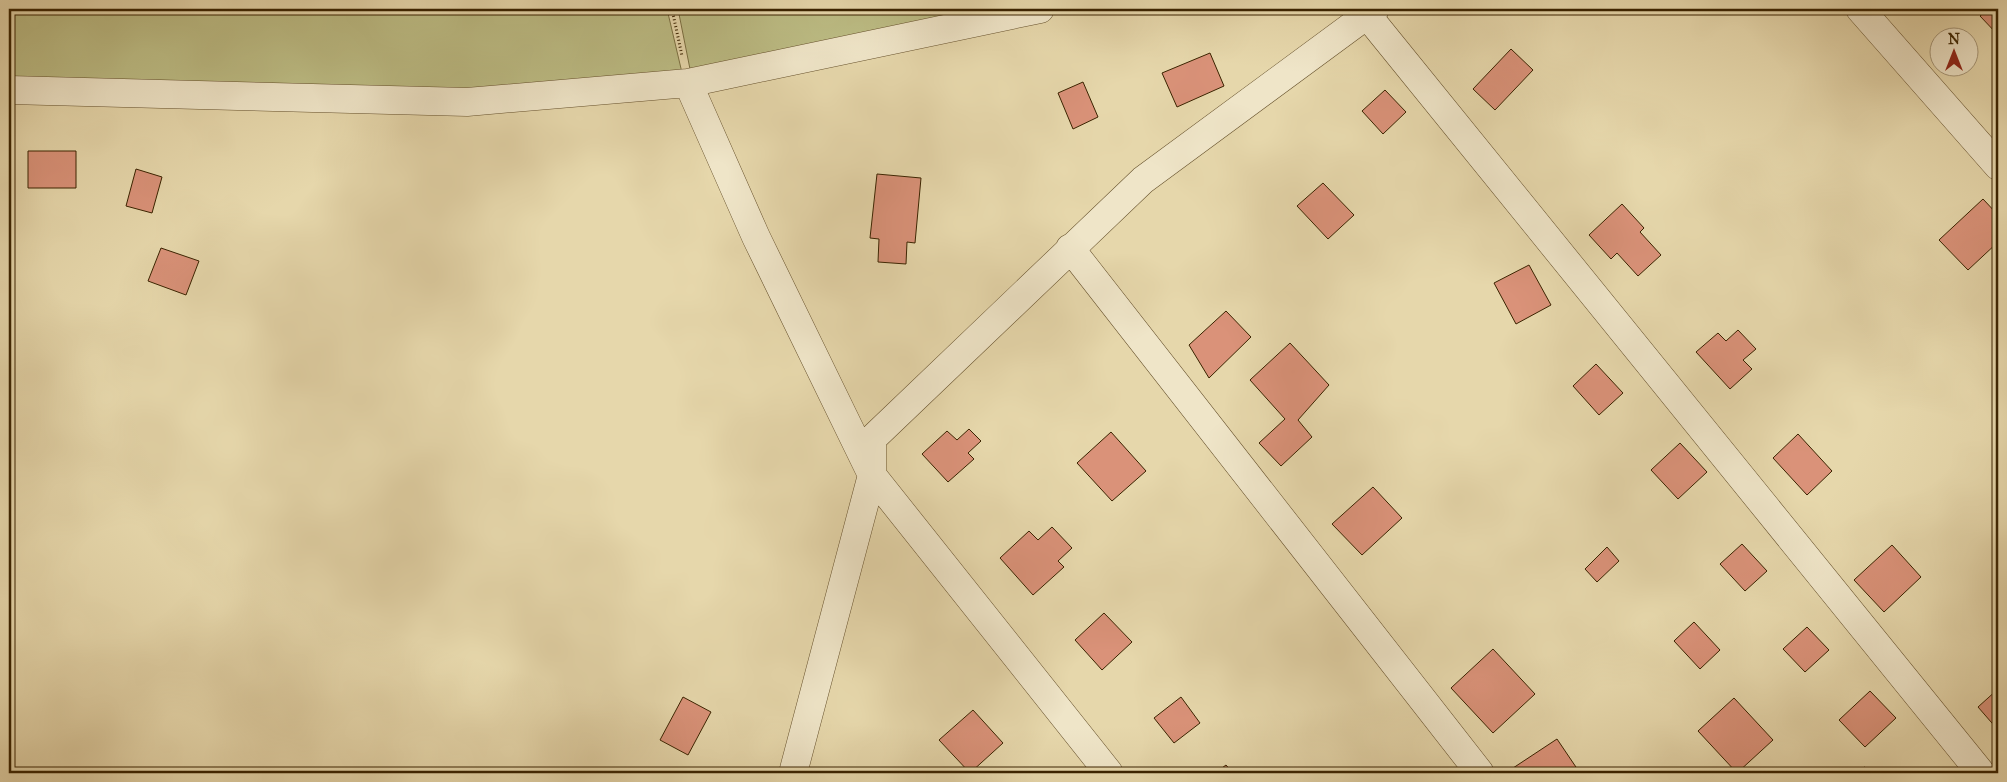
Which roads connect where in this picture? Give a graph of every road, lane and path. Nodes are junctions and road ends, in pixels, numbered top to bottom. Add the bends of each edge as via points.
1 (672, 9) edge
2 (1040, 9) edge
3 (1860, 9) edge
4 (1371, 12) edge
5 (688, 83) junction
6 (9, 90) edge
7 (1998, 166) edge
8 (1070, 248) junction
9 (872, 475) junction
10 (793, 773) edge
11 (1109, 773) edge
12 (1480, 773) edge
13 (1981, 773) edge

1 - 5 path
2 - 5 street
3 - 7 street
4 - 8 street via 1143,180
4 - 13 street
5 - 6 street via 467,102
5 - 9 street via 756,237
8 - 9 street via 872,439
8 - 12 street
9 - 10 street
9 - 11 street

